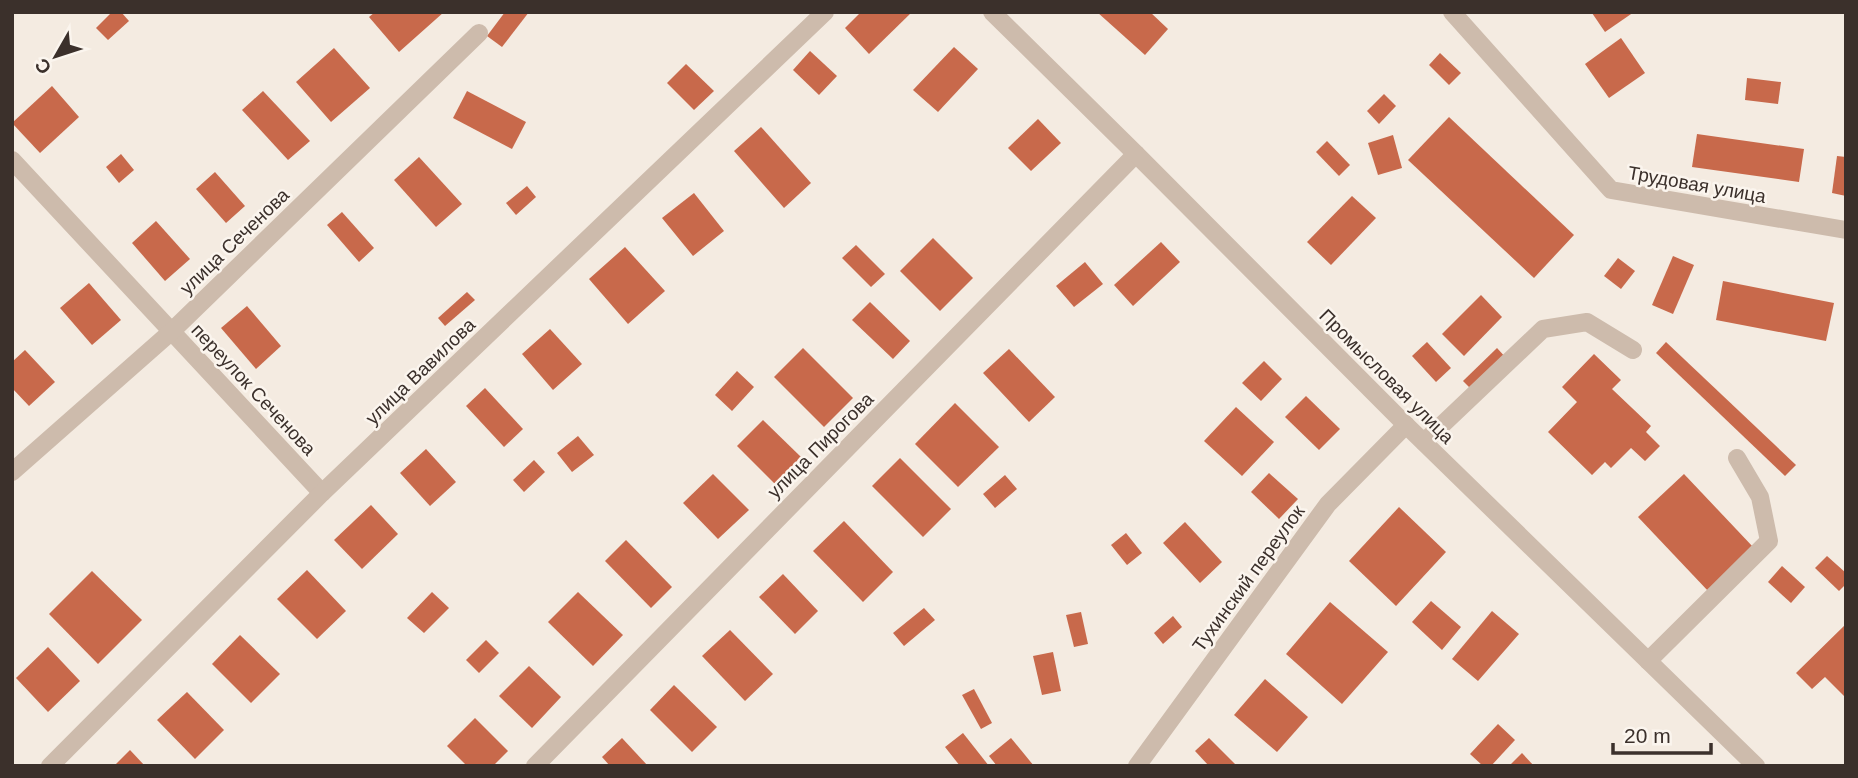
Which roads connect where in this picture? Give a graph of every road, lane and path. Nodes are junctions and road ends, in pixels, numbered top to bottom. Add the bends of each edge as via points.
1 (825, 12) edge
2 (992, 12) edge
3 (1453, 13) edge
4 (479, 33) dead end
5 (1136, 154) junction
6 (12, 160) edge
7 (1846, 230) edge
8 (172, 331) junction
9 (1633, 350) dead end
10 (1406, 425) junction
11 (1424, 442) junction
12 (1737, 458) dead end
13 (12, 472) edge
14 (322, 493) junction
15 (1648, 660) junction
16 (50, 766) edge
17 (535, 766) edge
18 (1137, 766) edge
19 (1756, 766) edge

1 - 14 street, улица Вавилова
2 - 5 street, Промысловая улица
3 - 7 street, Трудовая улица via 1611,190
4 - 8 street, улица Сеченова
5 - 10 street, Промысловая улица
5 - 17 street, улица Пирогова
6 - 8 street, переулок Сеченова
8 - 13 street, улица Сеченова
8 - 14 street, переулок Сеченова
9 - 11 street via 1587,322 1543,329
10 - 11 street, Промысловая улица
10 - 18 street, Тухинский переулок via 1328,504
11 - 15 street, Промысловая улица
12 - 15 street via 1760,497 1769,541
14 - 16 street, улица Вавилова
15 - 19 street, Промысловая улица

